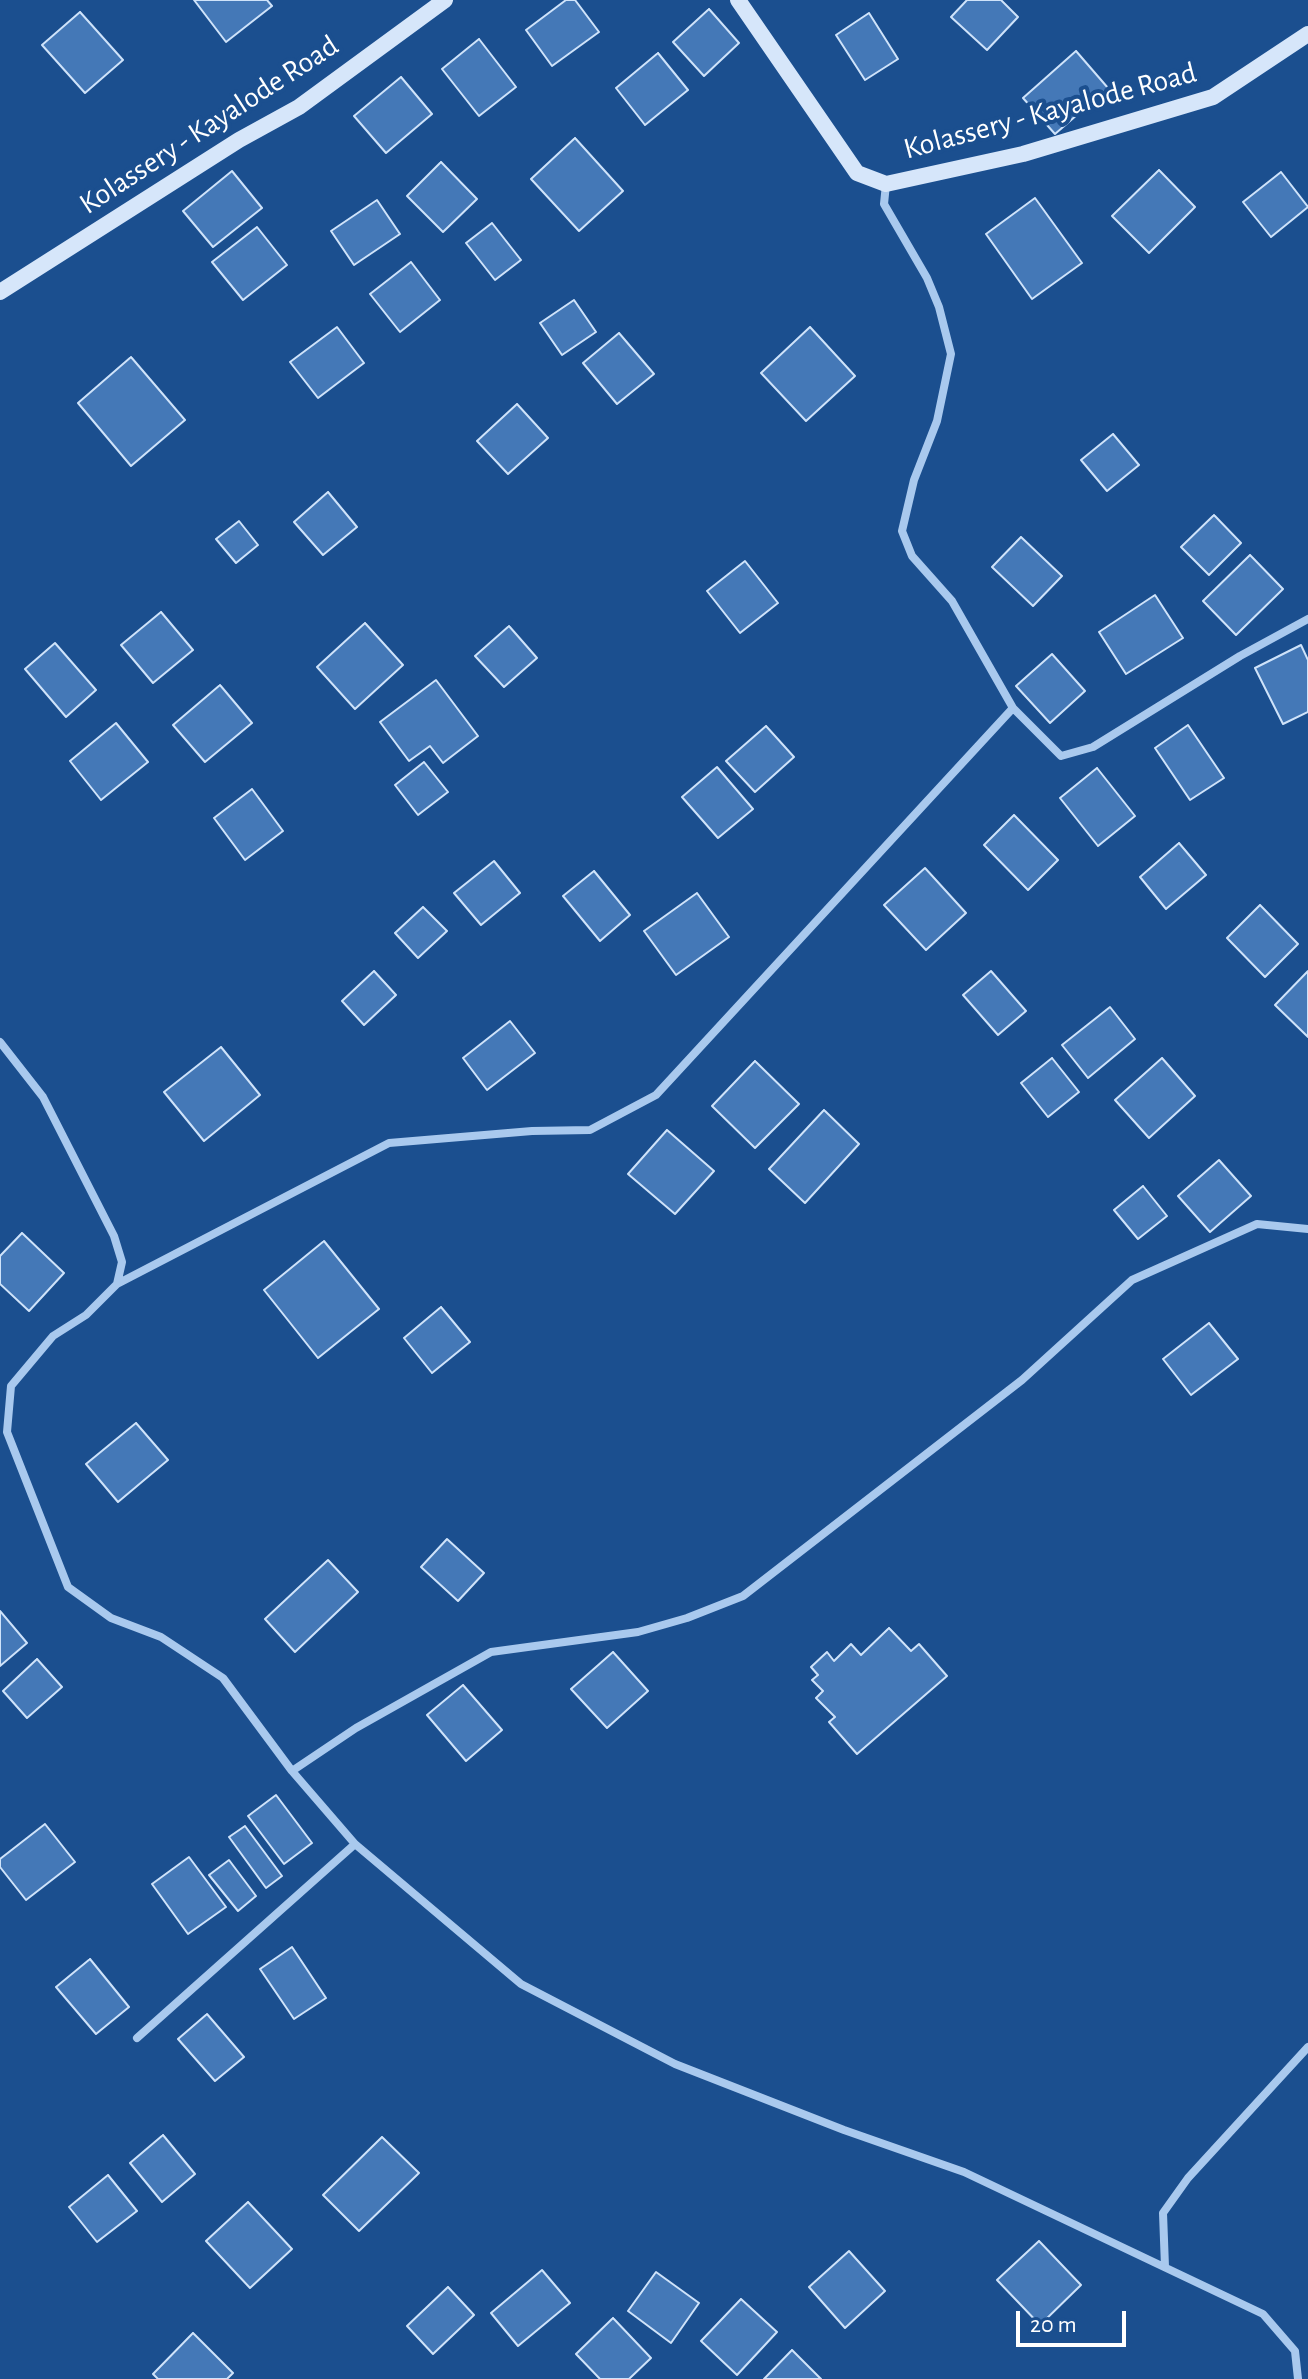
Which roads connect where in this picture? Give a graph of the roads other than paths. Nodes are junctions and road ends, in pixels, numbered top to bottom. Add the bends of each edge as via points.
1 (445, 0) edge
2 (738, 0) edge
3 (1308, 34) edge
4 (886, 184) junction
5 (0, 292) edge
6 (1308, 619) edge
7 (1013, 708) junction
8 (0, 1042) edge
9 (1308, 1229) edge
10 (117, 1284) junction
11 (11, 1386) junction
12 (0, 1391) edge
13 (292, 1771) junction
14 (355, 1844) junction
15 (137, 2038) dead end
16 (1308, 2047) edge
17 (1165, 2267) junction
18 (1298, 2379) edge

1 - 5 main road, Kolassery - Kayalode Road via 299,107
2 - 4 main road, Kolassery - Kayalode Road via 857,173
3 - 4 main road, Kolassery - Kayalode Road via 1213,97 1023,154
4 - 7 street via 884,204 927,278 951,354 937,421 914,480 902,531 912,556 952,601
6 - 7 street via 1093,747 1061,756
7 - 10 street via 656,1095 590,1130 389,1143
8 - 10 street via 43,1097 114,1236 122,1262
9 - 13 street via 1257,1224 1132,1280 1022,1380 743,1596 638,1632 491,1652 356,1728
10 - 11 street via 86,1315 53,1336
11 - 12 street
11 - 13 street via 7,1432 68,1587 111,1618 161,1637 223,1678
13 - 14 street
14 - 15 street
14 - 17 street via 521,1984 675,2064 964,2172
16 - 17 street via 1188,2178 1163,2213
17 - 18 street via 1263,2314 1295,2351

